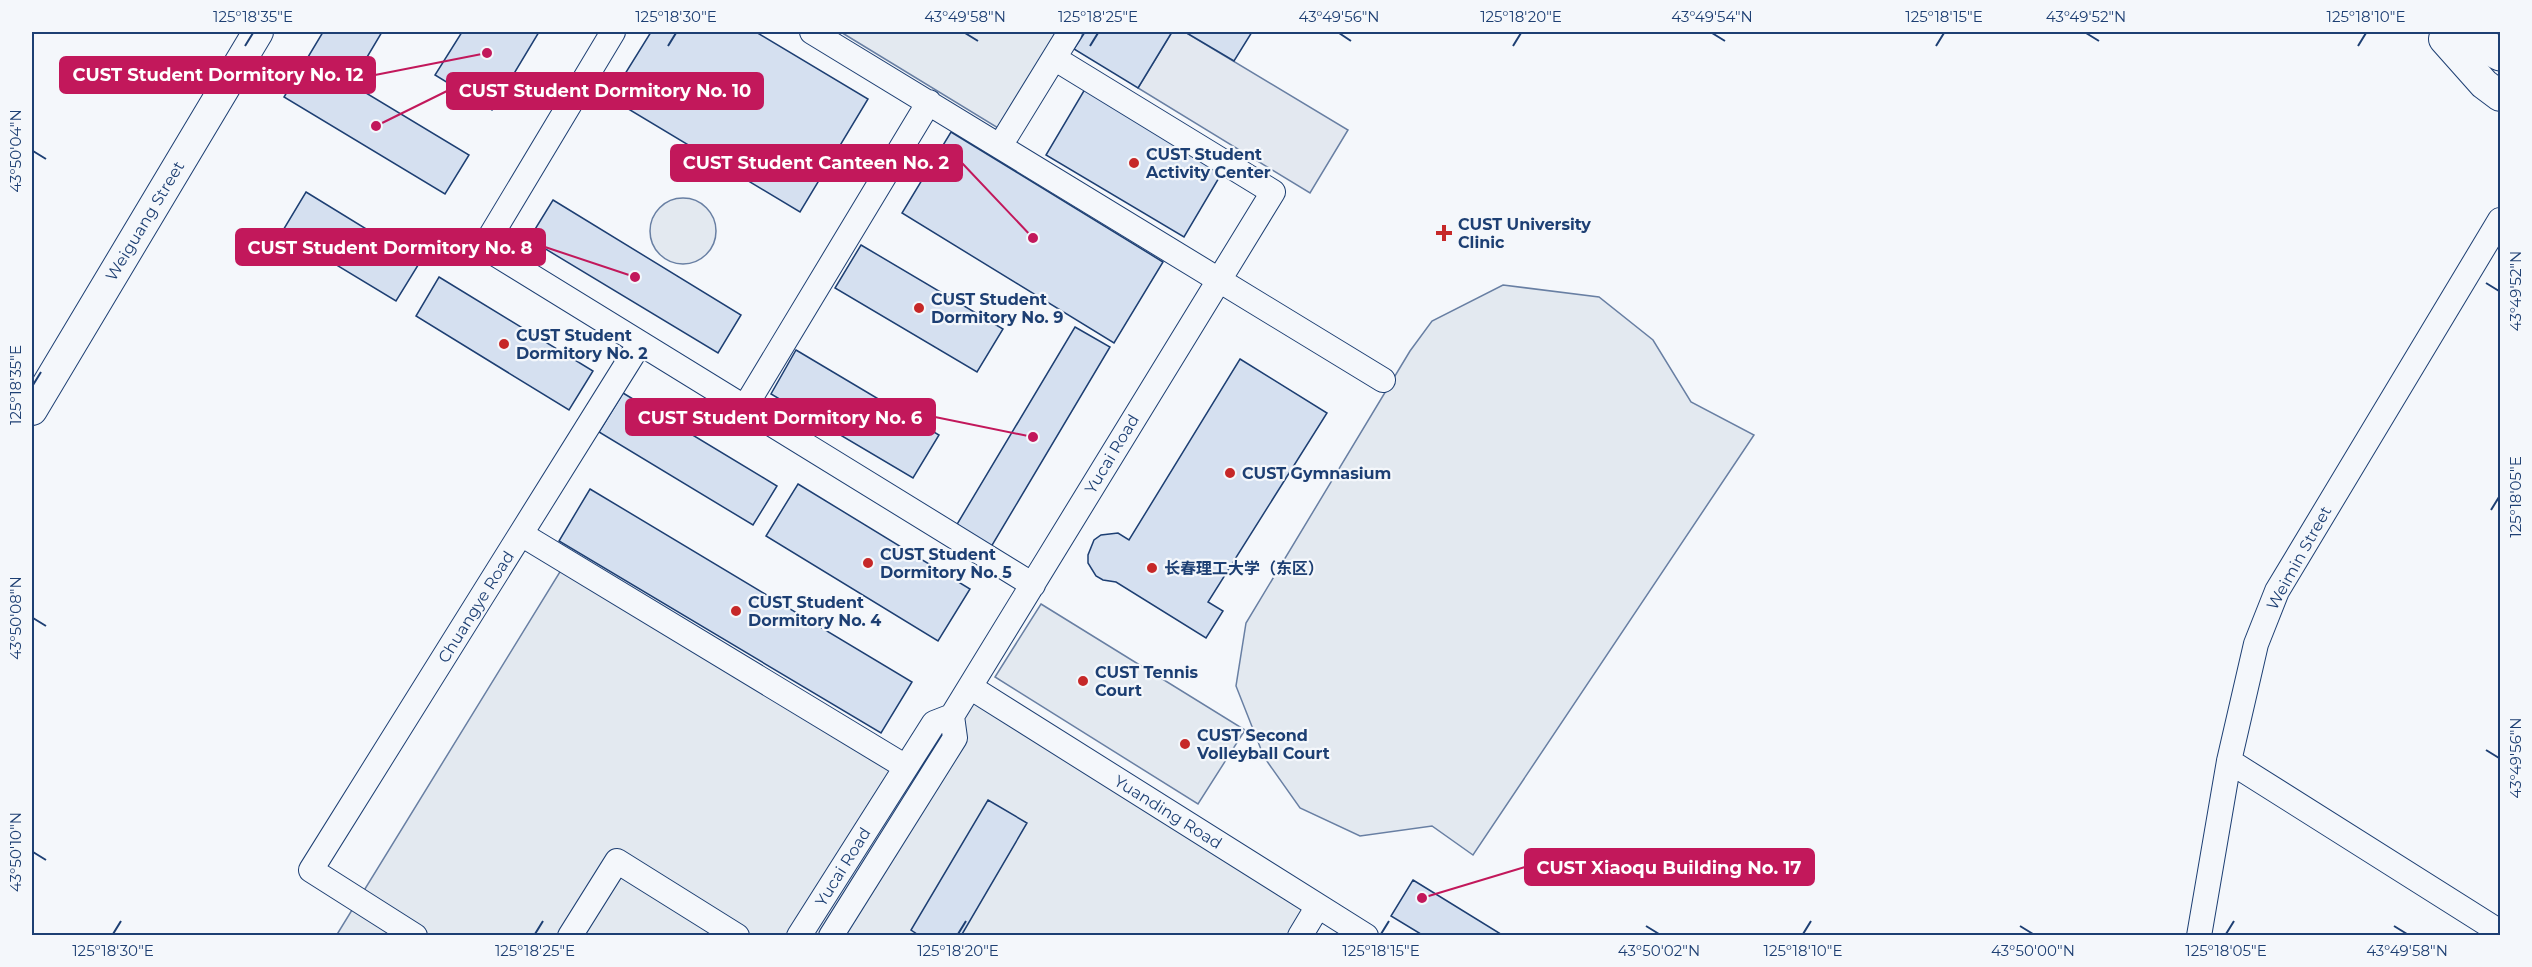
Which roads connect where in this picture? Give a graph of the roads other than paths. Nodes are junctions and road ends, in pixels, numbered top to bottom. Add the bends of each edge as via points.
1 (258, 32) edge
2 (613, 32) edge
3 (1070, 32) edge
4 (2445, 34) edge
5 (828, 36) edge
6 (2500, 54) edge
7 (1054, 58) junction
8 (2500, 74) edge
9 (2500, 96) edge
10 (929, 102) junction
11 (1000, 146) junction
12 (2500, 220) edge
13 (1219, 280) junction
14 (640, 343) junction
15 (1383, 380) dead end
16 (745, 407) junction
17 (32, 410) edge
18 (521, 534) junction
19 (1033, 585) junction
20 (970, 687) junction
21 (952, 716) junction
22 (2229, 761) junction
23 (906, 767) junction
24 (1318, 906) junction
25 (2500, 932) edge
26 (415, 936) edge
27 (570, 936) edge
28 (738, 936) edge
29 (799, 936) edge
30 (831, 936) edge
31 (1300, 936) edge
32 (1366, 936) edge
33 (2199, 936) edge

1 - 17 main road, Weiguang Street
2 - 14 street via 484,246
3 - 7 street
4 - 6 highway
4 - 8 main road
4 - 9 main road via 2484,84
5 - 10 street
7 - 11 street
7 - 13 street, Yucai Road via 1273,192
10 - 11 street
10 - 16 street
11 - 13 street
12 - 22 street, Weimin Street via 2277,591 2256,644
13 - 15 street
13 - 19 street, Yucai Road
14 - 16 street
14 - 18 street, Chuangye Road
16 - 19 street
18 - 23 street
18 - 26 street, Chuangye Road via 311,870
19 - 20 street, Yucai Road
20 - 21 street, Yucai Road
20 - 24 street, Yuanding Road
21 - 23 street, Yucai Road via 934,723
21 - 30 street, Yucai Road via 955,738
22 - 25 street
22 - 33 street, Weimin Street
23 - 29 street, Yucai Road
24 - 31 street
24 - 32 street, Yuanding Road
27 - 28 street via 617,861

